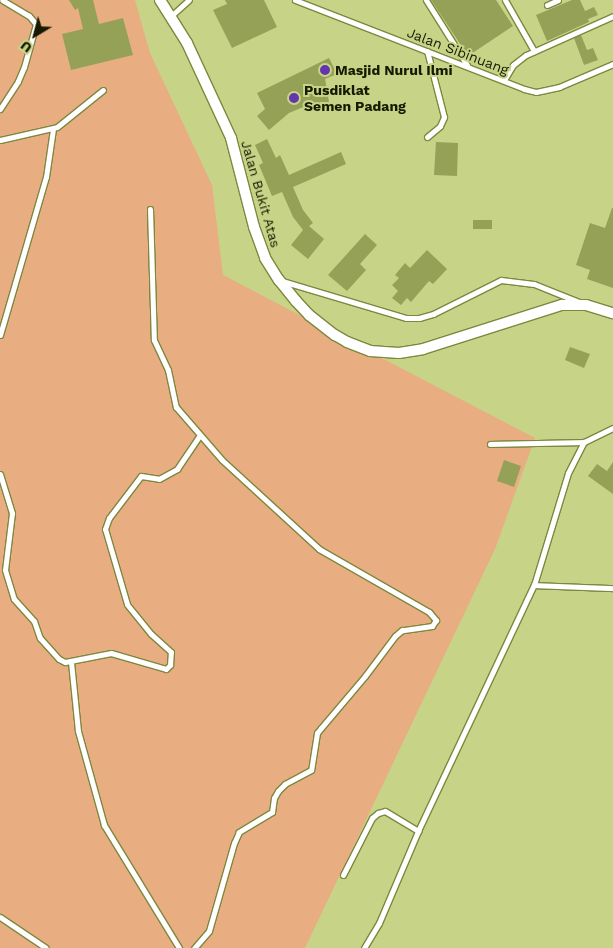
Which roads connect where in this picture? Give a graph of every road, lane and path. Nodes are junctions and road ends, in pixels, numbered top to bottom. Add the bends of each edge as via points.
1 (2, 0) edge
2 (160, 0) edge
3 (189, 0) edge
4 (295, 0) edge
5 (426, 0) edge
6 (505, 0) edge
7 (558, 0) edge
8 (547, 5) dead end
9 (171, 16) junction
10 (613, 16) edge
11 (427, 51) junction
12 (534, 52) junction
13 (613, 64) edge
14 (468, 66) junction
15 (504, 80) junction
16 (103, 90) dead end
17 (0, 109) edge
18 (53, 129) junction
19 (427, 137) dead end
20 (0, 140) edge
21 (150, 209) dead end
22 (279, 280) junction
23 (586, 305) junction
24 (613, 312) edge
25 (0, 335) edge
26 (613, 428) edge
27 (199, 436) junction
28 (584, 442) junction
29 (490, 444) dead end
30 (0, 474) edge
31 (3, 556) edge
32 (534, 585) junction
33 (613, 588) edge
34 (71, 662) junction
35 (418, 831) junction
36 (343, 875) dead end
37 (0, 917) edge
38 (46, 948) edge
39 (179, 948) edge
40 (194, 948) edge
41 (364, 948) edge

1 - 17 lane via 30,16 36,24 24,67
2 - 9 street, Jalan Bukit Atas
3 - 9 lane
4 - 11 lane, Jalan Sibinuang
5 - 14 lane
6 - 12 lane
7 - 8 lane
9 - 22 street, Jalan Bukit Atas via 231,138 254,227
10 - 12 lane
11 - 14 lane, Jalan Sibinuang
11 - 19 lane via 444,116 440,126
12 - 15 lane via 519,60
13 - 15 lane, Jalan Sibinuang via 536,92
14 - 15 lane, Jalan Sibinuang
16 - 18 lane
18 - 20 lane
18 - 25 lane via 46,177
21 - 27 lane via 155,345 168,370 173,403
22 - 23 lane via 406,318 433,314 501,280 534,284
22 - 23 street, Jalan Bukit Atas via 309,315 335,335 358,347 386,353 423,349 562,305
23 - 24 street, Jalan Bukit Atas
26 - 28 lane
27 - 34 lane via 177,469 159,479 141,476 109,518 105,529 127,604 151,634 169,648 172,656 170,665 163,669 105,653
27 - 40 lane via 319,549 429,612 436,620 432,626 402,630 395,636 321,728 311,770 278,791 272,812 239,832 209,931
28 - 29 lane
28 - 32 lane via 568,472
30 - 31 lane via 12,513
31 - 34 lane via 14,599 34,621 40,638 59,659
32 - 33 lane
32 - 35 lane
34 - 39 lane via 78,731 104,825
35 - 36 lane via 385,811 378,813 372,818
35 - 41 lane
37 - 38 lane

